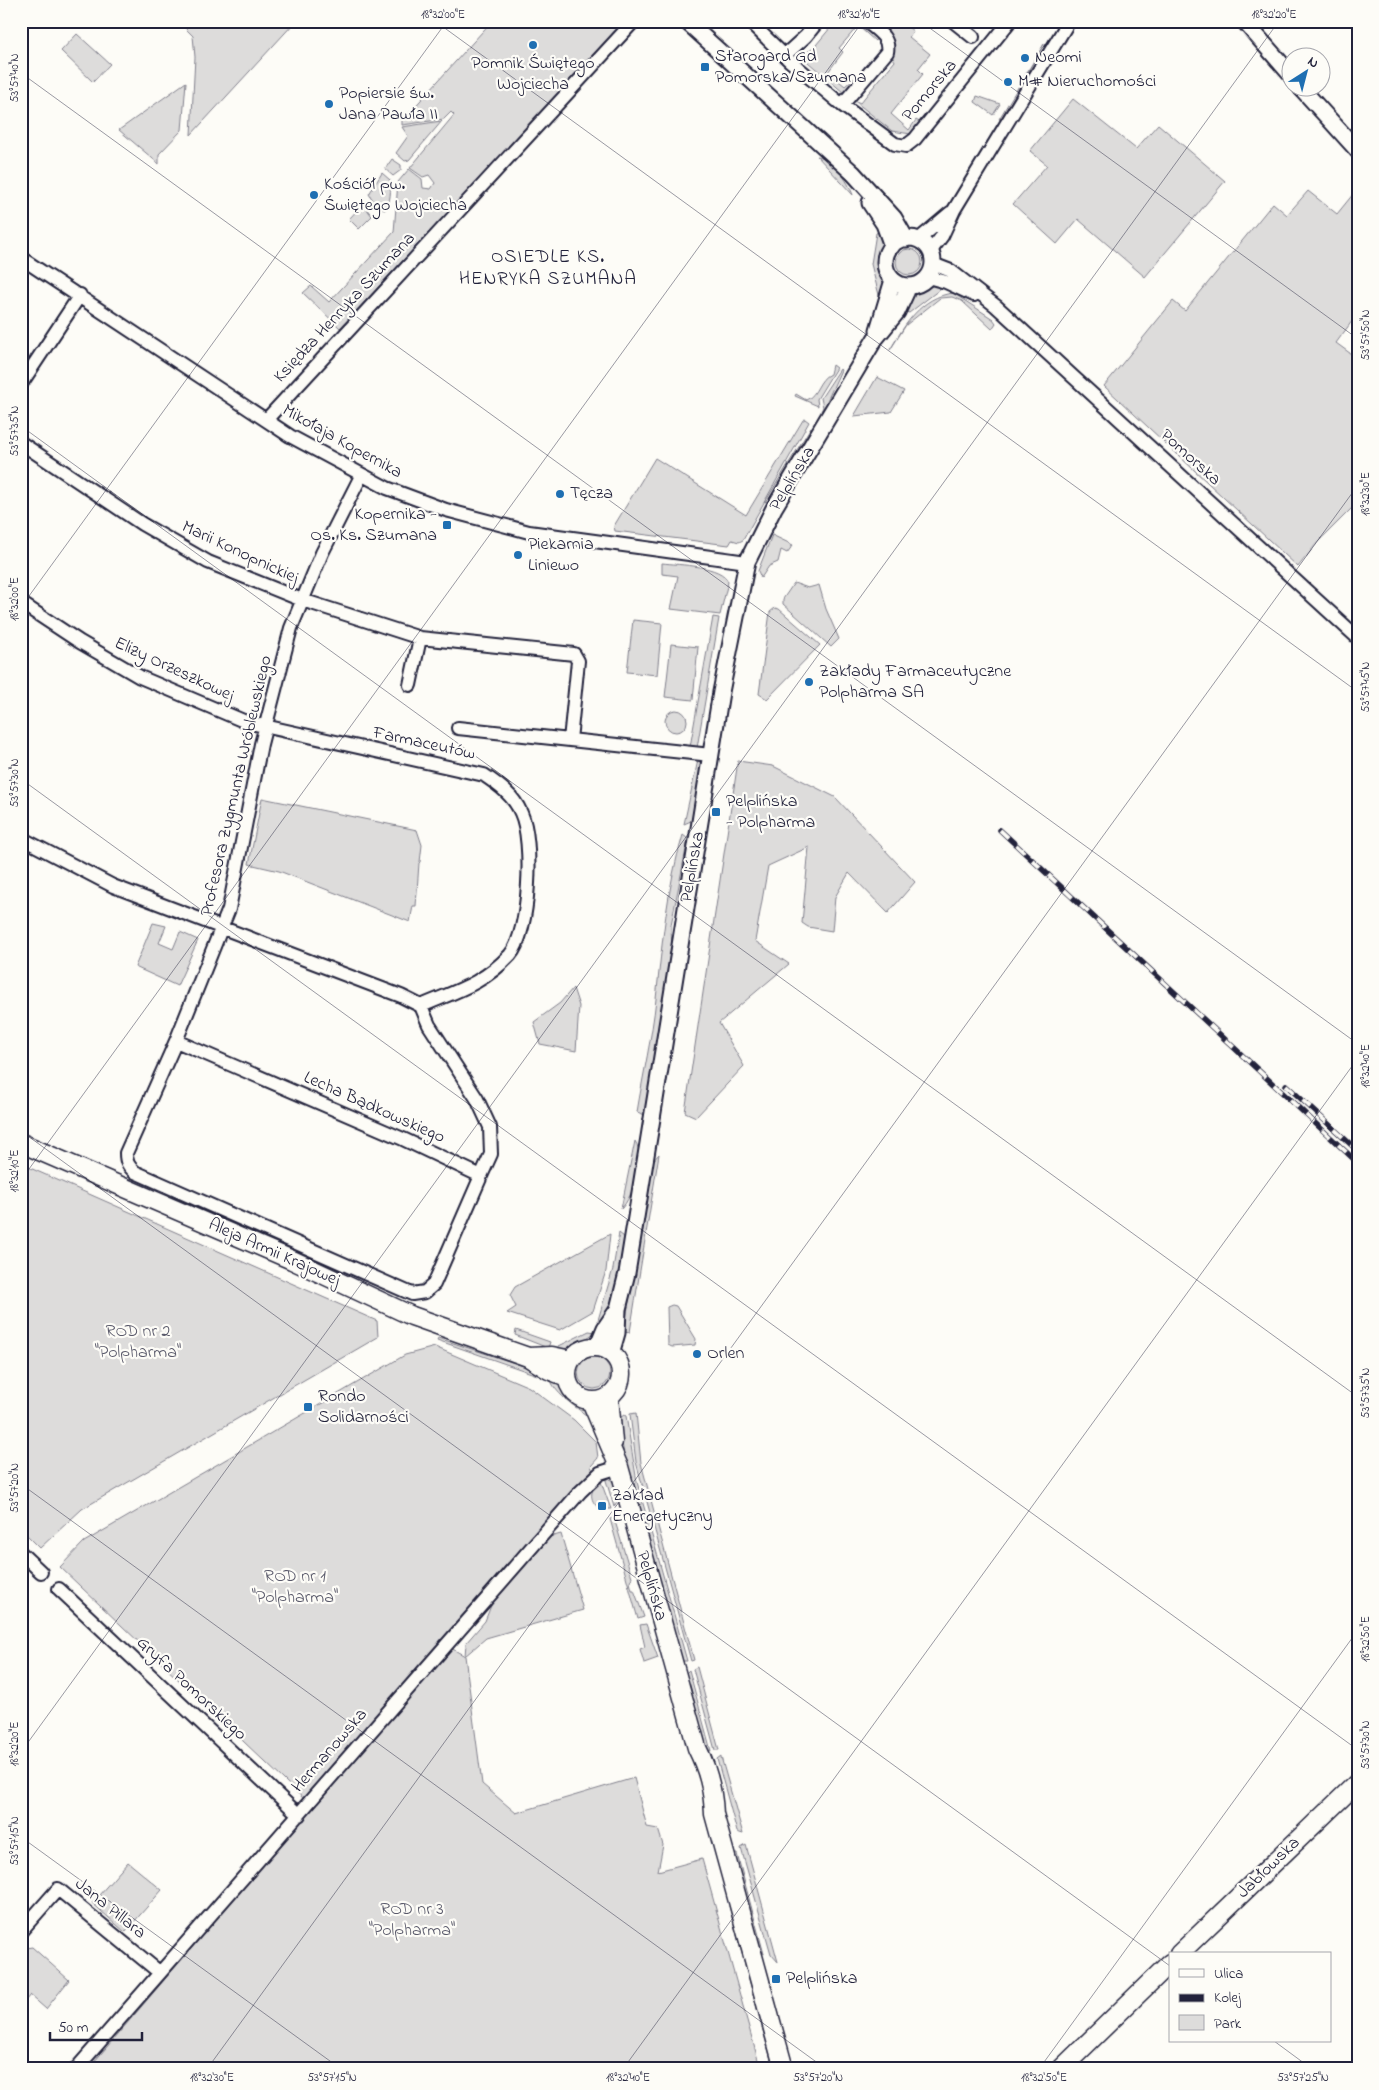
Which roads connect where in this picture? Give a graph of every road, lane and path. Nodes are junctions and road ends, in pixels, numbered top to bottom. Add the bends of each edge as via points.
1 (634, 21) edge
2 (686, 21) edge
3 (749, 21) edge
4 (818, 21) edge
5 (866, 21) edge
6 (953, 21) edge
7 (1010, 21) edge
8 (1069, 21) edge
9 (1244, 21) edge
10 (973, 38) dead end
11 (784, 54) junction
12 (1282, 65) edge
13 (1311, 98) edge
14 (842, 105) junction
15 (1358, 151) edge
16 (845, 167) junction
17 (954, 210) junction
18 (912, 240) junction
19 (892, 246) junction
20 (21, 258) edge
21 (930, 264) junction
22 (893, 280) junction
23 (909, 286) junction
24 (80, 296) junction
25 (875, 339) junction
26 (21, 384) edge
27 (266, 420) junction
28 (21, 443) edge
29 (361, 476) junction
30 (747, 562) junction
31 (302, 600) junction
32 (21, 603) edge
33 (420, 638) junction
34 (1358, 638) edge
35 (410, 685) dead end
36 (265, 727) junction
37 (458, 728) dead end
38 (570, 740) junction
39 (711, 755) junction
40 (21, 838) edge
41 (222, 928) junction
42 (421, 1006) junction
43 (176, 1041) junction
44 (21, 1143) edge
45 (126, 1160) joint
46 (481, 1176) junction
47 (604, 1351) junction
48 (528, 1357) junction
49 (571, 1360) junction
50 (567, 1377) junction
51 (609, 1397) junction
52 (591, 1401) junction
53 (616, 1460) junction
54 (21, 1553) edge
55 (41, 1572) dead end
56 (59, 1589) dead end
57 (1358, 1782) edge
58 (299, 1815) junction
59 (21, 1931) edge
60 (1181, 1952) edge
61 (1169, 1963) edge
62 (159, 1972) junction
63 (780, 2067) edge
64 (76, 2069) edge
65 (1061, 2069) edge

1 - 27 street, Księdza Henryka Szumana
2 - 16 street
3 - 11 street, Pomorska
4 - 11 street
5 - 14 street via 885,38 887,52
6 - 10 street
7 - 14 street, Pomorska via 906,146 895,144
8 - 17 street
9 - 12 street
11 - 14 street, Pomorska
13 - 15 street
16 - 18 street
16 - 19 street via 884,224
17 - 18 street
17 - 21 street
18 - 19 street
18 - 21 street
19 - 22 street via 885,263
20 - 24 street, Mikołaja Kopernika
21 - 23 street via 923,282
21 - 34 street, Pomorska via 946,282 996,306
22 - 23 street
22 - 25 street, Pelplińska
23 - 25 street, Pelplińska via 897,312
24 - 26 street
24 - 27 street, Mikołaja Kopernika
25 - 30 street, Pelplińska via 774,508
27 - 29 street, Mikołaja Kopernika
28 - 31 street, Marii Konopnickiej via 142,524 200,557
29 - 30 street, Mikołaja Kopernika via 438,508 504,527
29 - 31 street, Profesora Zygmunta Wróblewskiego
30 - 39 street, Pelplińska
31 - 33 street, Marii Konopnickiej
31 - 36 street, Profesora Zygmunta Wróblewskiego via 291,628
32 - 36 street, Elizy Orzeszkowej via 140,677
33 - 35 street
33 - 38 street, Marii Konopnickiej via 574,654 578,661
36 - 41 street, Profesora Zygmunta Wróblewskiego via 229,909
36 - 42 street, Farmaceutów via 469,770 498,785 518,806 525,824 529,853 523,923 517,942 511,953 486,977
37 - 38 street
38 - 39 street
39 - 47 street, Pelplińska via 627,1273 618,1309 618,1332
40 - 41 street via 113,886
41 - 42 street
41 - 43 street, Profesora Zygmunta Wróblewskiego
42 - 46 street via 429,1025 477,1099 490,1127 491,1154
43 - 45 street, Profesora Zygmunta Wróblewskiego via 126,1153
43 - 46 street, Lecha Bądkowskiego via 395,1135
44 - 48 main road, Aleja Armii Krajowej via 292,1260 412,1316
45 - 46 street, Aleja Armii Krajowej via 135,1172 412,1294 425,1292 434,1284
47 - 49 main road via 582,1350
47 - 51 main road via 620,1367 621,1374
48 - 49 main road, Aleja Armii Krajowej via 552,1356
48 - 50 main road, Aleja Armii Krajowej
49 - 50 main road
50 - 52 main road via 572,1391
51 - 52 main road
51 - 53 main road, Pelplińska
52 - 53 main road, Pelplińska
53 - 58 street, Hermanowska via 580,1492
53 - 63 main road, Pelplińska via 697,1748 700,1782 714,1814
54 - 55 street
56 - 58 street, Gryfa Pomorskiego
57 - 60 main road, Jabłowska
58 - 62 street, Hermanowska
59 - 62 street, Jana Pillara via 58,1889
61 - 65 main road
62 - 64 street, Hermanowska

